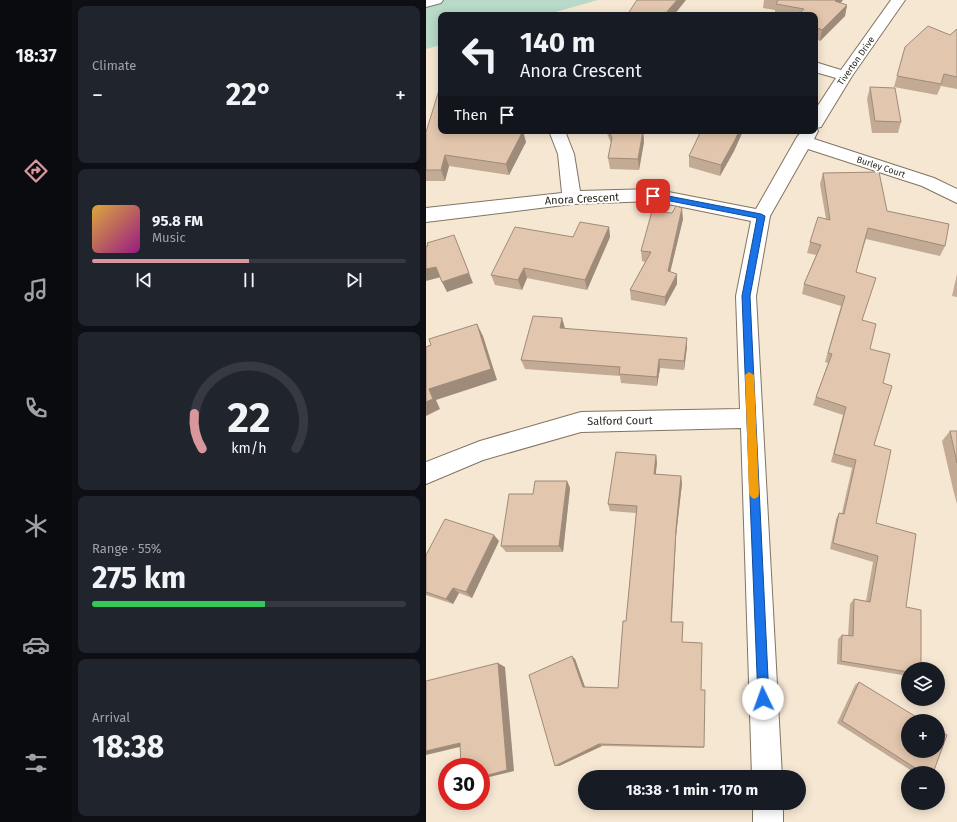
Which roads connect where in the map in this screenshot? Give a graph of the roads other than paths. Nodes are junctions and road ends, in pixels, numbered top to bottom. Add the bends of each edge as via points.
1 (436, 0) edge
2 (898, 0) edge
3 (426, 3) edge
4 (818, 68) edge
5 (845, 76) junction
6 (818, 119) edge
7 (558, 134) edge
8 (809, 134) edge
9 (815, 134) edge
10 (957, 197) edge
11 (572, 198) junction
12 (426, 215) edge
13 (761, 216) junction
14 (751, 418) junction
15 (426, 473) edge
16 (767, 770) edge
17 (768, 810) edge
18 (768, 822) edge

1 - 3 main road
2 - 5 main road, Tiverton Drive
4 - 5 main road
5 - 6 main road, Tiverton Drive
7 - 11 main road via 566,154
8 - 13 main road, Tiverton Drive
9 - 10 main road, Burley Court
11 - 12 main road, Anora Crescent
11 - 13 main road, Anora Crescent via 653,196
13 - 14 main road, Tiverton Drive via 746,296
14 - 15 main road, Salford Court via 581,422 480,451
14 - 16 main road, Tiverton Drive
17 - 18 main road

